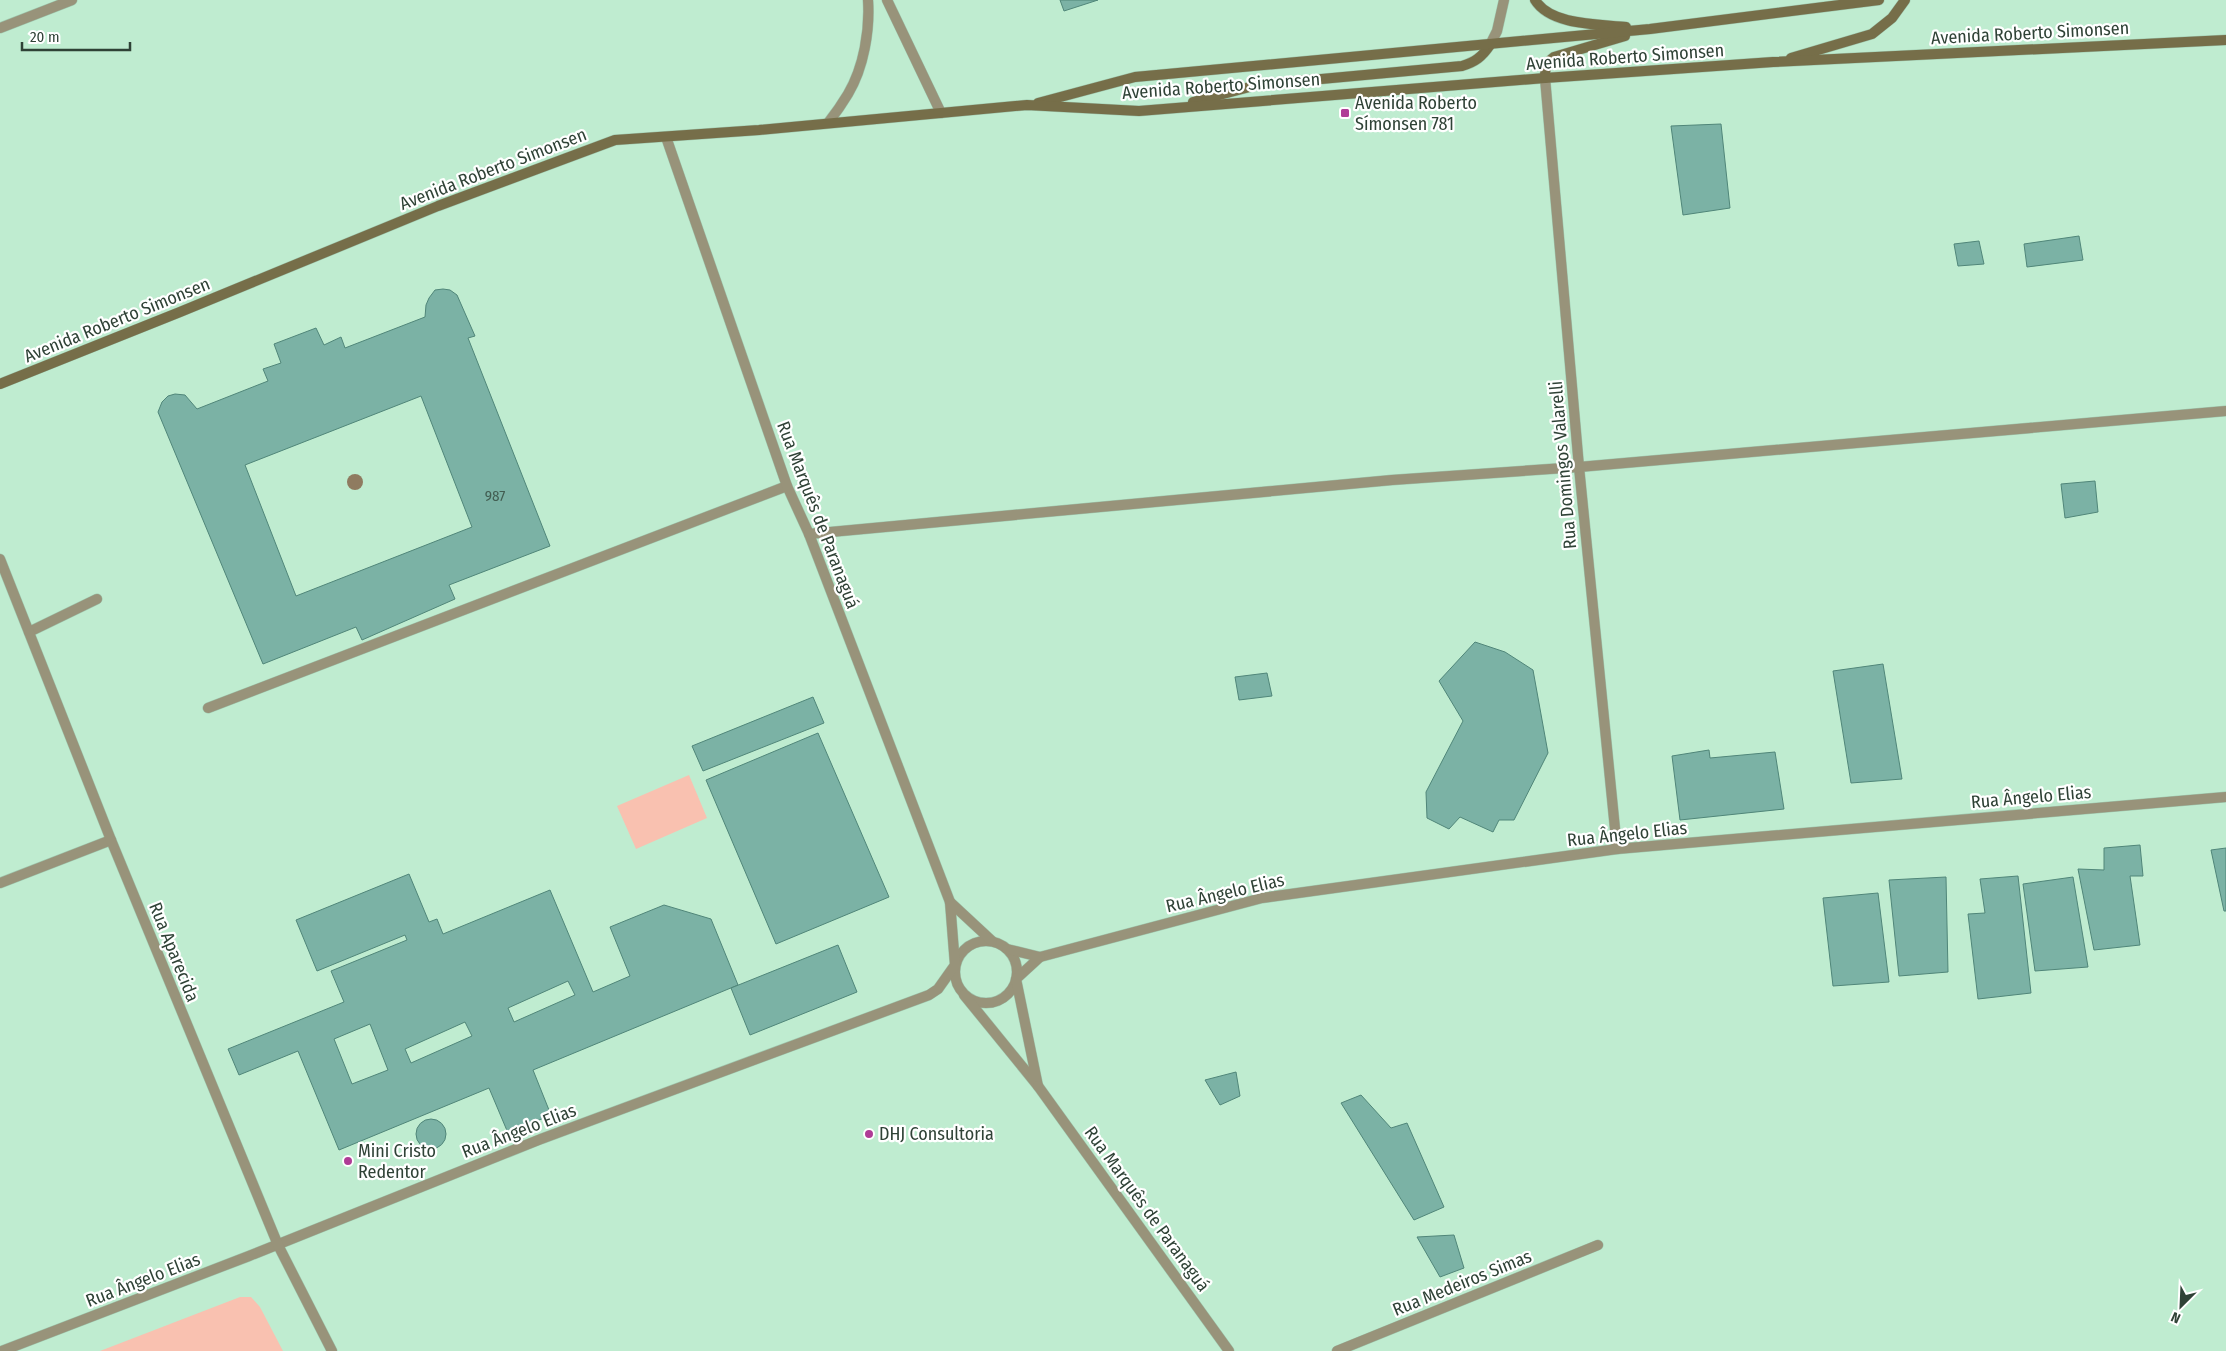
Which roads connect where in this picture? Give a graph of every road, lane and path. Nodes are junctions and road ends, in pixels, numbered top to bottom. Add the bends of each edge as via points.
1 (72, 0) edge
2 (868, 0) edge
3 (887, 0) edge
4 (1504, 0) edge
5 (1535, 0) edge
6 (1879, 0) edge
7 (1905, 0) edge
8 (0, 28) edge
9 (1650, 29) junction
10 (2226, 40) edge
11 (1490, 45) junction
12 (1773, 62) junction
13 (1545, 78) junction
14 (1028, 105) junction
15 (1168, 108) junction
16 (941, 113) junction
17 (828, 123) junction
18 (666, 137) junction
19 (0, 384) edge
20 (2226, 411) edge
21 (1579, 466) junction
22 (787, 486) junction
23 (809, 534) junction
24 (0, 559) edge
25 (97, 599) dead end
26 (28, 632) junction
27 (208, 708) dead end
28 (2226, 797) edge
29 (111, 840) junction
30 (1617, 849) junction
31 (0, 883) edge
32 (950, 902) junction
33 (992, 941) junction
34 (1007, 949) junction
35 (1040, 957) junction
36 (955, 965) junction
37 (1016, 979) junction
38 (964, 995) junction
39 (1038, 1086) junction
40 (278, 1245) junction
41 (1598, 1245) dead end
42 (2, 1351) edge
43 (332, 1351) edge
44 (1229, 1351) edge
45 (1337, 1351) edge

1 - 8 street
2 - 17 street via 869,21 860,67 849,94
3 - 16 street
4 - 11 street via 1497,31
5 - 9 main road via 1556,17
6 - 9 main road, Avenida Roberto Simonsen
7 - 12 main road via 1892,18 1872,34
9 - 11 main road, Avenida Roberto Simonsen
9 - 13 main road via 1554,57 1545,68
10 - 12 main road, Avenida Roberto Simonsen
11 - 14 main road, Avenida Roberto Simonsen via 1135,77
11 - 15 main road via 1475,62 1462,66 1257,84
12 - 13 main road, Avenida Roberto Simonsen
13 - 15 main road, Avenida Roberto Simonsen
13 - 21 street, Rua Domingos Valarelli
14 - 15 main road, Avenida Roberto Simonsen via 1139,111
14 - 16 main road, Avenida Roberto Simonsen
16 - 17 main road, Avenida Roberto Simonsen
17 - 18 main road, Avenida Roberto Simonsen
18 - 19 main road, Avenida Roberto Simonsen via 616,140 438,206
18 - 22 street, Rua Marquês de Paranaguá
20 - 21 street
21 - 23 street via 1392,480
21 - 30 street, Rua Domingos Valarelli
22 - 23 street, Rua Marquês de Paranaguá
22 - 27 street
23 - 32 street, Rua Marquês de Paranaguá
24 - 26 street, Rua Aparecida
25 - 26 street
26 - 29 street, Rua Aparecida
28 - 30 street, Rua Ângelo Elias
29 - 31 street
29 - 40 street, Rua Aparecida
30 - 35 street, Rua Ângelo Elias via 1262,898
32 - 33 street, Rua Marquês de Paranaguá
32 - 36 street, Rua Marquês de Paranaguá
33 - 34 street
33 - 36 street via 976,942 962,951
34 - 35 street, Rua Ângelo Elias
34 - 37 street via 1016,963
35 - 37 street, Rua Ângelo Elias
36 - 38 street via 956,981
36 - 40 street, Rua Ângelo Elias via 938,989 929,995 541,1139
37 - 38 street via 1008,994 994,1002 978,1003
37 - 39 street, Rua Marquês de Paranaguá
38 - 39 street, Rua Marquês de Paranaguá
39 - 44 street, Rua Marquês de Paranaguá
40 - 42 street, Rua Ângelo Elias
40 - 43 street, Rua Aparecida
41 - 45 street, Rua Medeiros Simas

